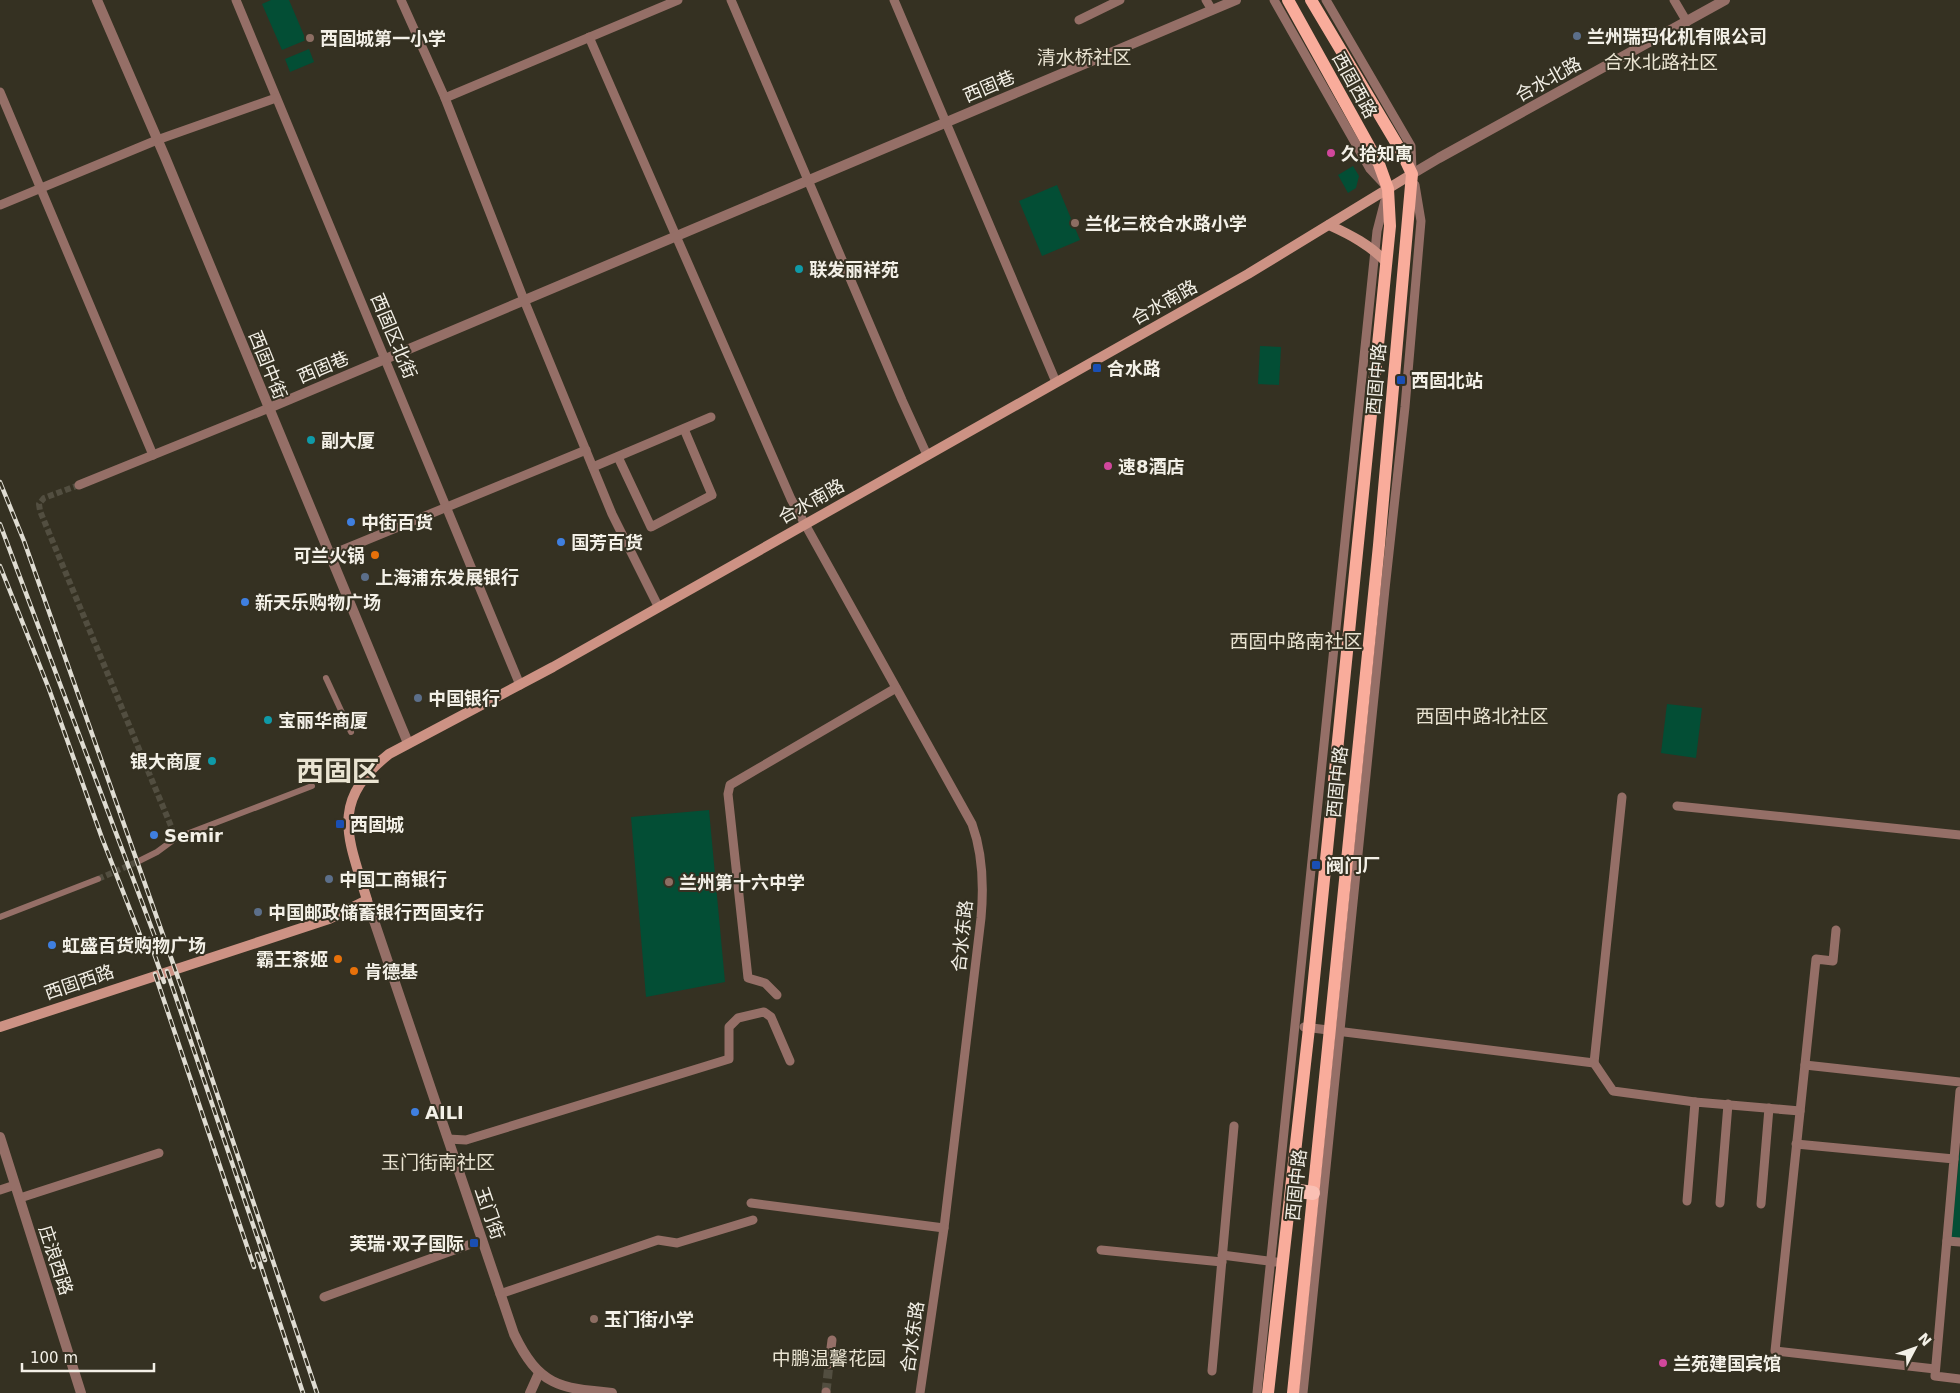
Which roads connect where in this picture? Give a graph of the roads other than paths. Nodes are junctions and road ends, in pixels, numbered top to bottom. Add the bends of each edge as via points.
1 (96, 0) edge
2 (236, 0) edge
3 (401, 0) edge
4 (678, 0) edge
5 (731, 0) edge
6 (894, 0) edge
7 (1120, 0) edge
8 (1206, 0) edge
9 (1236, 0) edge
10 (1274, 0) edge
11 (1288, 0) edge
12 (1311, 0) edge
13 (1326, 0) edge
14 (1674, 0) edge
15 (1725, 0) edge
16 (1212, 10) junction
17 (1078, 20) dead end
18 (1686, 22) junction
19 (589, 37) junction
20 (0, 92) edge
21 (276, 98) junction
22 (445, 98) junction
23 (946, 122) junction
24 (157, 140) junction
25 (1412, 174) junction
26 (809, 179) junction
27 (39, 189) junction
28 (1388, 189) junction
29 (0, 204) edge
30 (1329, 225) junction
31 (676, 236) junction
32 (1375, 250) junction
33 (1386, 262) junction
34 (524, 300) junction
35 (386, 359) junction
36 (1056, 382) junction
37 (268, 408) junction
38 (711, 417) dead end
39 (684, 429) junction
40 (586, 450) junction
41 (153, 455) junction
42 (927, 455) junction
43 (618, 457) junction
44 (593, 467) junction
45 (80, 485) tunnel mouth
46 (446, 507) junction
47 (804, 524) junction
48 (1358, 544) junction
49 (1379, 545) junction
50 (330, 555) junction
51 (658, 606) junction
52 (326, 678) dead end
53 (520, 685) junction
54 (896, 688) junction
55 (351, 732) dead end
56 (408, 743) junction
57 (312, 786) dead end
58 (1622, 797) dead end
59 (1677, 806) dead end
60 (1960, 835) edge
61 (139, 861) tunnel mouth
62 (98, 879) tunnel mouth
63 (367, 900) junction
64 (0, 916) edge
65 (1836, 930) dead end
66 (777, 995) dead end
67 (1295, 1027) junction
68 (0, 1028) edge
69 (1309, 1028) junction
70 (1335, 1030) junction
71 (790, 1061) dead end
72 (1594, 1063) junction
73 (1805, 1065) junction
74 (1960, 1082) edge
75 (1960, 1091) edge
76 (1695, 1102) junction
77 (1728, 1104) junction
78 (1769, 1108) junction
79 (1800, 1111) junction
80 (1234, 1126) dead end
81 (0, 1137) edge
82 (448, 1139) junction
83 (1796, 1144) junction
84 (159, 1153) dead end
85 (1954, 1158) junction
86 (15, 1185) junction
87 (0, 1190) edge
88 (1292, 1190) junction
89 (1313, 1193) junction
90 (20, 1198) junction
91 (1687, 1201) dead end
92 (751, 1203) dead end
93 (1720, 1203) dead end
94 (1761, 1204) dead end
95 (753, 1220) dead end
96 (944, 1228) junction
97 (482, 1240) junction
98 (1947, 1241) junction
99 (1960, 1242) edge
100 (1101, 1250) dead end
101 (1222, 1259) junction
102 (1278, 1262) junction
103 (500, 1294) junction
104 (324, 1297) dead end
105 (832, 1340) dead end
106 (829, 1364) tunnel mouth
107 (1935, 1368) junction
108 (1212, 1371) dead end
109 (539, 1373) junction
110 (1960, 1379) edge
111 (81, 1393) edge
112 (530, 1393) edge
113 (612, 1393) edge
114 (920, 1393) edge
115 (1257, 1393) edge
116 (1268, 1393) edge
117 (1293, 1393) edge
118 (1303, 1393) edge

1 - 24 street, 西固中街
2 - 21 street, 西固区北街
3 - 22 street
4 - 19 street
5 - 26 street
6 - 23 street
7 - 17 street
8 - 16 street
9 - 16 street, 西固巷
10 - 28 street via 1370,169
11 - 28 main road, 西固西路 via 1379,164
12 - 25 main road, 西固西路
13 - 25 street via 1411,146
14 - 18 street
15 - 18 street, 合水北路
16 - 23 street, 西固巷
18 - 25 street, 合水北路
19 - 22 street
19 - 31 street
20 - 27 street
21 - 24 street
21 - 35 street, 西固区北街
22 - 34 street
23 - 26 street, 西固巷
23 - 36 street
24 - 27 street
24 - 37 street, 西固中街
25 - 28 main road, 合水北路
25 - 49 main road, 西固中路
25 - 70 street via 1421,218 1420,241 1405,407
26 - 31 street, 西固巷
26 - 42 street
27 - 29 street
27 - 41 street
28 - 30 main road, 合水南路
28 - 32 street
28 - 33 main road, 西固中路 via 1390,226
30 - 32 main road
30 - 36 main road, 合水南路
31 - 34 street, 西固巷
31 - 47 street, 合水东路
32 - 33 main road
32 - 67 street
33 - 48 main road, 西固中路
34 - 35 street, 西固巷
34 - 40 street
35 - 37 street, 西固巷
35 - 46 street, 西固区北街
36 - 42 main road, 合水南路
37 - 41 street, 西固巷
37 - 50 street, 西固中街
38 - 39 street
39 - 43 street
39 - 43 street via 712,494 652,527
40 - 44 street
40 - 46 street
41 - 45 street, 西固巷
42 - 47 main road, 合水南路
43 - 44 street
44 - 51 street via 612,514
46 - 50 street
46 - 53 street, 西固区北街
47 - 51 main road, 合水南路
47 - 54 street, 合水东路
48 - 49 main road
48 - 69 main road, 西固中路
49 - 70 main road, 西固中路
50 - 56 street, 西固中街
51 - 53 main road, 合水南路
52 - 55 street
53 - 56 main road, 合水南路
54 - 66 street via 730,785 728,794 748,978 765,983
54 - 96 street, 合水东路 via 972,824 982,874 981,918
56 - 63 main road, 合水南路 via 356,781 349,807 347,828
57 - 61 street via 176,838
58 - 72 street
59 - 60 street
62 - 64 street
63 - 68 main road, 西固西路 via 329,919
63 - 82 street, 玉门街
65 - 73 street via 1833,961 1816,959
67 - 69 street
67 - 102 street
69 - 70 street
69 - 88 main road, 西固中路
70 - 72 street
70 - 89 main road, 西固中路
70 - 118 street
71 - 82 street via 771,1017 764,1012 738,1018 729,1027 729,1059 466,1140
72 - 76 street via 1613,1091
73 - 74 street
73 - 79 street
75 - 85 street
76 - 77 street
76 - 91 street
77 - 78 street
77 - 93 street
78 - 79 street
78 - 94 street
79 - 83 street
80 - 101 street
81 - 86 street, 庄浪西路
82 - 97 street, 玉门街
83 - 85 street
83 - 107 street via 1774,1351
84 - 90 street
85 - 98 street
86 - 87 street
86 - 90 street, 庄浪西路
88 - 89 highway
88 - 102 main road, 西固中路
89 - 117 main road, 西固中路
90 - 111 street, 庄浪西路
92 - 96 street
95 - 103 street via 677,1244 658,1240
96 - 114 street, 合水东路
97 - 103 street, 玉门街
97 - 104 street
98 - 99 street
98 - 107 street
100 - 101 street
101 - 102 street
101 - 108 street
102 - 115 street
102 - 116 main road, 西固中路
103 - 109 street, 玉门街 via 522,1352
105 - 106 street
107 - 110 street via 1935,1376
109 - 112 street
109 - 113 street, 玉门街 via 558,1385 575,1390

